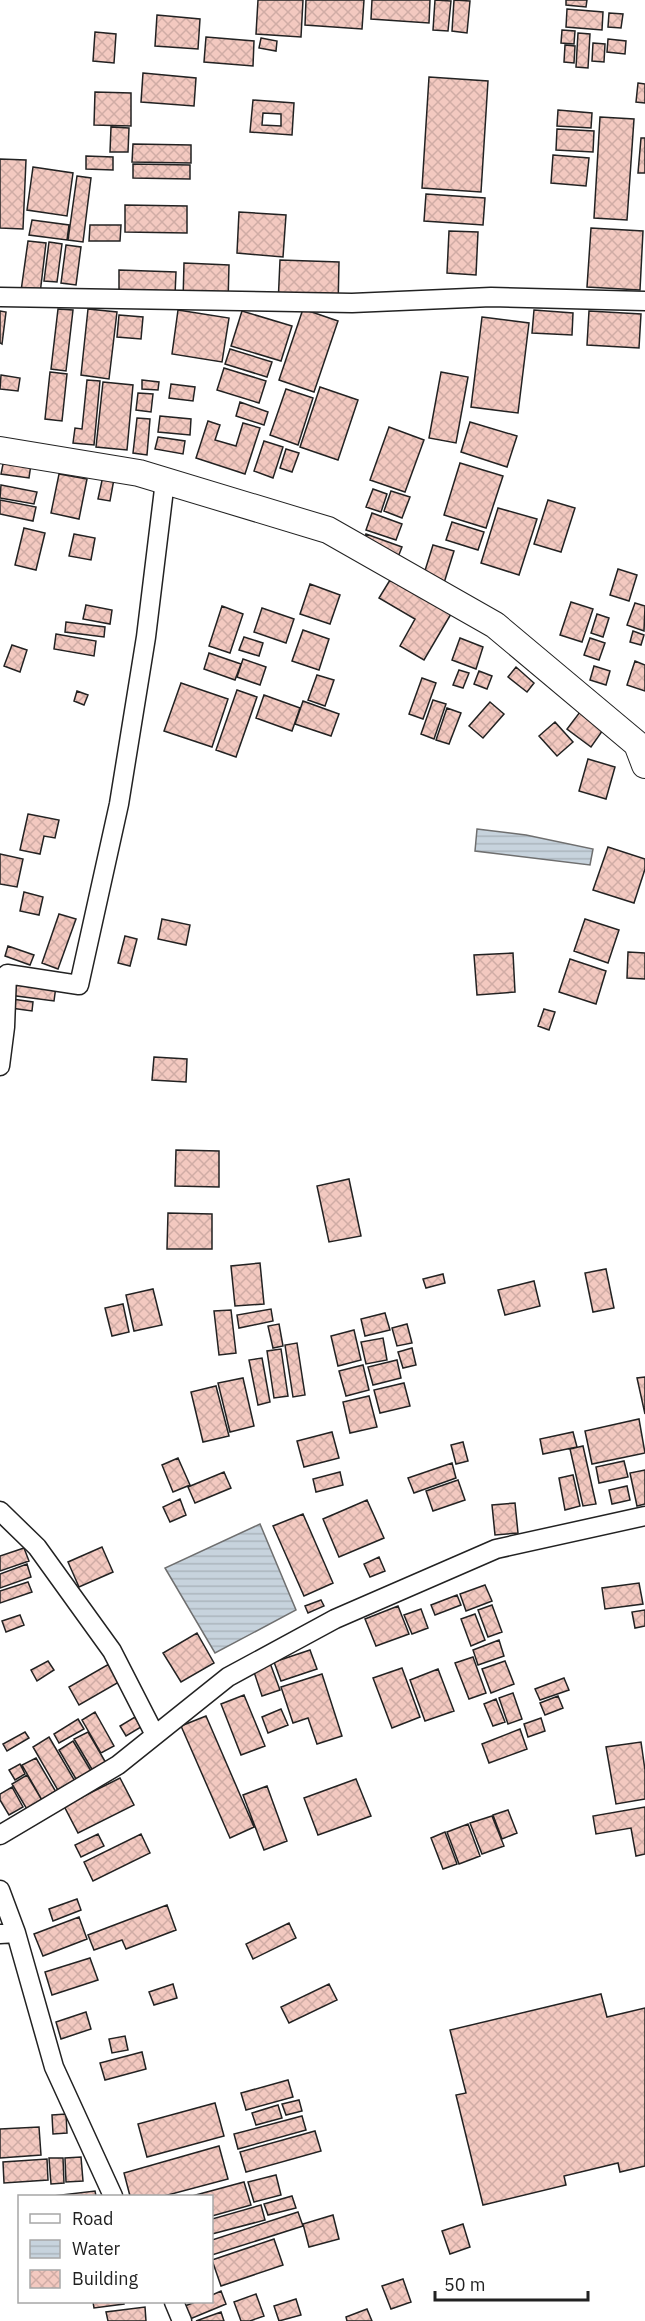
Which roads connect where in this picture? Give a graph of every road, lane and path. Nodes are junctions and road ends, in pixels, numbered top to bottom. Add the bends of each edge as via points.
1 (0, 297) edge
2 (645, 301) edge
3 (0, 450) edge
4 (165, 481) junction
5 (645, 765) edge
6 (0, 1066) edge
7 (0, 1511) edge
8 (645, 1516) edge
9 (155, 1735) junction
10 (0, 1835) edge
11 (0, 1890) edge
12 (8, 1933) edge
13 (113, 2195) edge
14 (175, 2303) edge
15 (182, 2321) edge

1 - 2 street via 352,303 491,297
3 - 4 main road via 139,473
4 - 5 main road via 328,530 495,625 637,744
4 - 6 street via 146,637 119,804 80,985 7,974
7 - 9 street via 37,1547 112,1651
8 - 9 street via 496,1549 335,1619 228,1677
9 - 10 street via 118,1765
11 - 12 street
12 - 13 street via 54,2067
14 - 15 street

